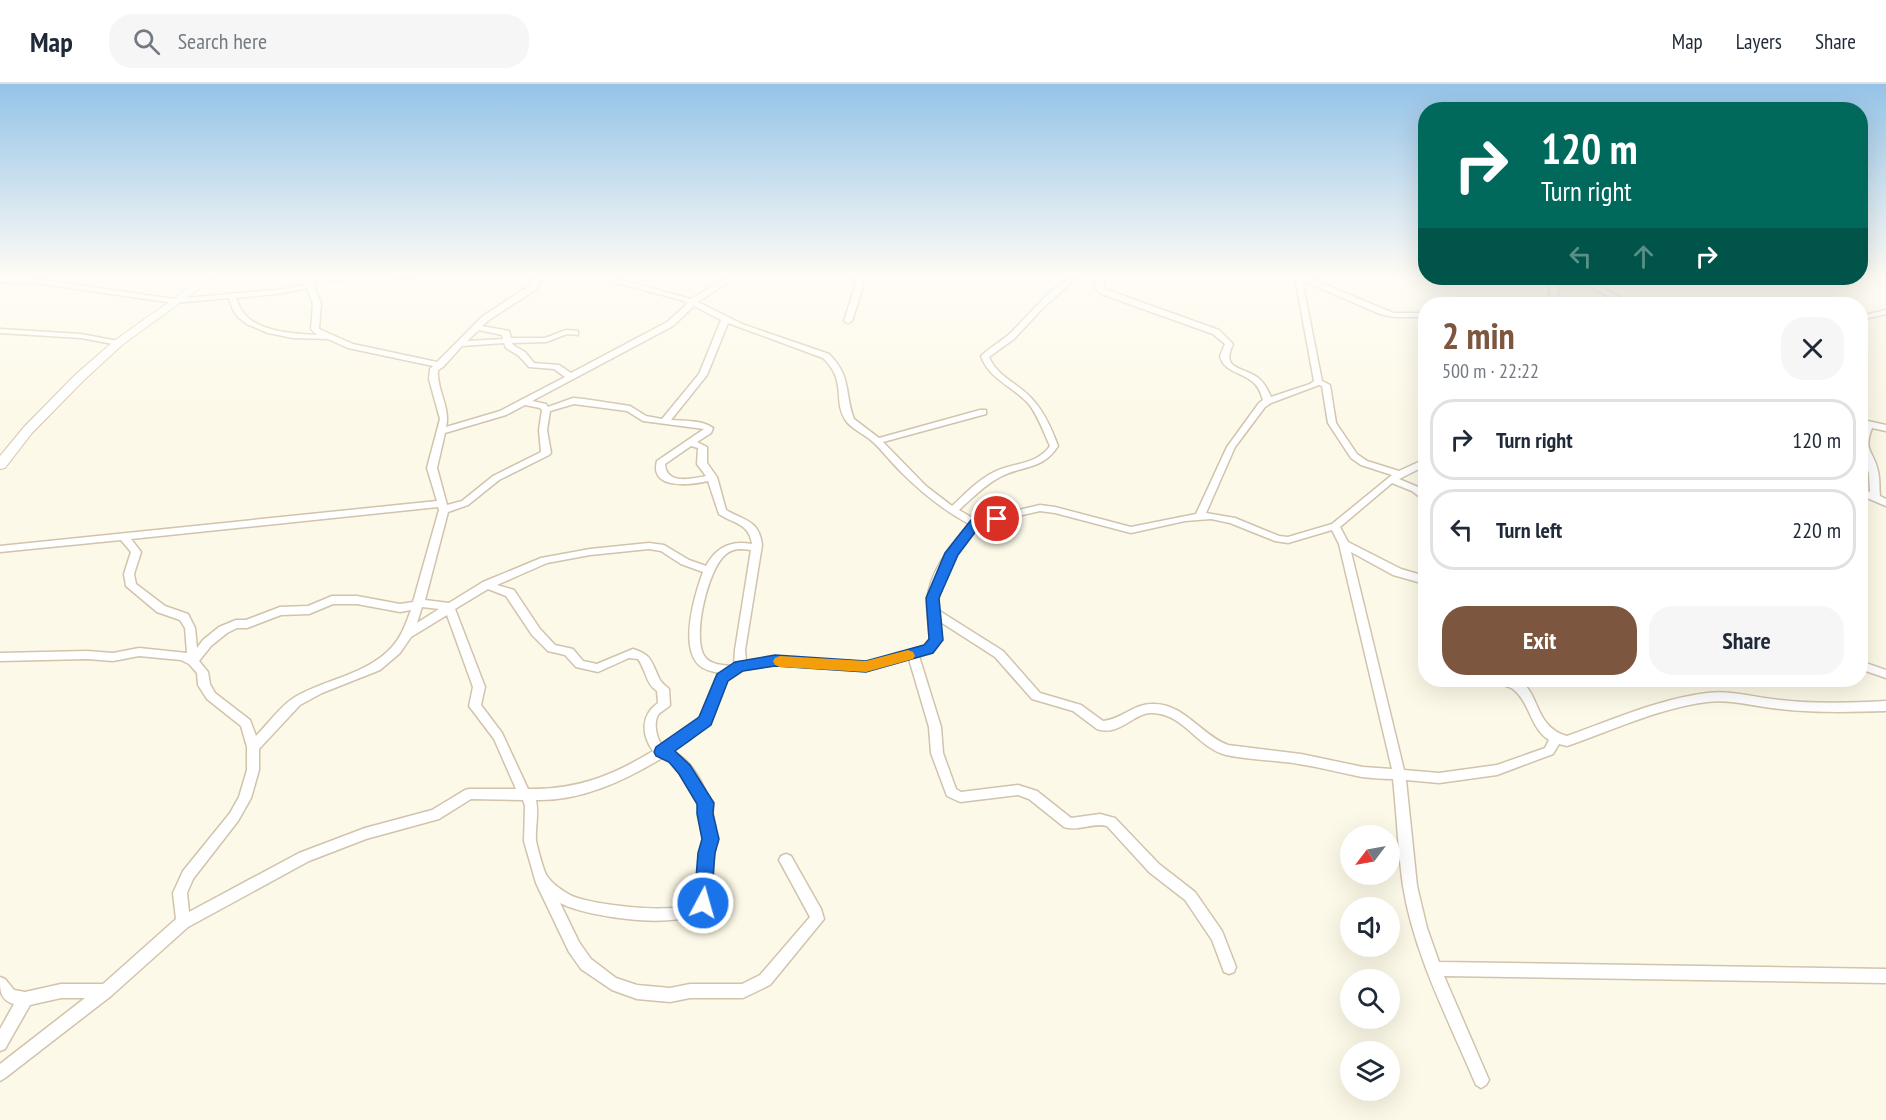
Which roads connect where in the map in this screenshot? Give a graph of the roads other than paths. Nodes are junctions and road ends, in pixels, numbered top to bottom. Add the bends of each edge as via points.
1 (142, 325) edge
2 (259, 325) edge
3 (315, 325) edge
4 (667, 325) edge
5 (723, 325) edge
6 (740, 325) edge
7 (1022, 325) edge
8 (1197, 325) edge
9 (1308, 325) edge
10 (477, 327) joint
11 (0, 331) edge
12 (575, 333) dead end
13 (330, 337) junction
14 (508, 341) junction
15 (118, 343) junction
16 (460, 344) junction
17 (440, 364) junction
18 (570, 376) junction
19 (1318, 382) junction
20 (1268, 401) junction
21 (524, 402) junction
22 (546, 410) junction
23 (983, 412) dead end
24 (664, 422) junction
25 (1868, 424) edge
26 (1886, 428) edge
27 (443, 431) junction
28 (878, 441) junction
29 (691, 443) junction
30 (1868, 459) edge
31 (1, 460) edge
32 (1418, 465) edge
33 (1395, 476) junction
34 (712, 477) junction
35 (1418, 492) edge
36 (1868, 494) edge
37 (1875, 497) junction
38 (1886, 503) edge
39 (443, 507) junction
40 (952, 511) junction
41 (1200, 516) junction
42 (975, 523) junction
43 (1335, 526) junction
44 (124, 537) junction
45 (1344, 544) junction
46 (756, 548) junction
47 (0, 549) edge
48 (708, 570) junction
49 (1418, 578) edge
50 (487, 585) junction
51 (418, 604) junction
52 (449, 607) junction
53 (933, 612) junction
54 (407, 634) junction
55 (913, 654) junction
56 (0, 657) edge
57 (193, 661) junction
58 (735, 668) junction
59 (1868, 668) edge
60 (1886, 674) edge
61 (1518, 687) edge
62 (1886, 706) edge
63 (1555, 740) junction
64 (253, 747) junction
65 (662, 752) junction
66 (1399, 774) junction
67 (526, 795) junction
68 (786, 860) dead end
69 (541, 879) junction
70 (183, 922) junction
71 (1229, 967) dead end
72 (1434, 969) junction
73 (1886, 976) edge
74 (0, 984) edge
75 (105, 991) junction
76 (25, 999) junction
77 (0, 1044) edge
78 (0, 1072) edge
79 (1481, 1080) dead end

1 - 15 street
2 - 13 street via 303,337
3 - 13 street via 318,332
4 - 18 street
5 - 24 street via 703,375
6 - 28 street via 832,361 843,379 850,420
7 - 40 street via 985,356 986,361 1035,406 1054,446 1040,461 997,475
8 - 20 street via 1216,332 1229,344 1225,361 1255,379 1265,390
9 - 19 street
10 - 14 street via 502,330
10 - 16 street
11 - 15 street via 81,336
12 - 14 street via 566,332 546,340
13 - 17 street via 351,346
14 - 16 street
14 - 18 street via 532,365 556,367
15 - 31 street
16 - 17 street
17 - 27 street via 434,369 433,379 443,412
18 - 21 street
19 - 20 street
19 - 33 street via 1326,385 1335,431 1354,456
20 - 41 street via 1232,447
21 - 22 street
21 - 27 street via 503,413
22 - 24 street via 573,401 584,402 630,410
22 - 39 street via 546,453 489,483 465,503
23 - 28 street
24 - 29 street via 709,428
25 - 26 street
27 - 39 street via 432,468
28 - 40 street via 909,477
29 - 34 street via 704,447 702,464
29 - 34 street via 660,463 661,473 668,480 683,483
30 - 37 street via 1874,474
32 - 33 street
33 - 35 street
33 - 43 street
34 - 46 street via 722,512 749,524 757,535
36 - 37 street
37 - 38 street
39 - 44 street
39 - 51 street
40 - 42 street
41 - 42 street via 1131,530 1041,508
41 - 43 street via 1226,519 1284,539
42 - 53 street via 952,553 935,589
43 - 45 street
44 - 47 street
44 - 57 street via 136,552 129,574 131,586 161,609 184,617 190,628
45 - 49 street via 1397,572
45 - 66 street
46 - 48 street via 725,549
46 - 58 street
48 - 50 street via 685,562 664,548 649,546 545,560
48 - 58 street via 700,595 695,639 698,655 710,667
50 - 52 street
50 - 65 street via 510,593 536,633 552,648 569,652 579,664 598,668 633,653 642,656 655,684 665,695 664,705 654,713 650,733
51 - 52 street
51 - 54 street
51 - 57 street via 400,608 332,600 309,610 280,611 223,630
52 - 54 street
52 - 67 street via 474,671 478,687 475,706 500,736
53 - 55 street via 936,640 928,649
53 - 66 street via 999,654 1036,696 1077,708 1101,726 1117,724 1142,710 1158,710 1182,718 1214,745 1227,750
54 - 64 street via 376,668 296,702
55 - 58 street via 866,667 775,661
55 - 71 street via 935,728 937,753 951,792 960,796 1018,790 1033,795 1068,823 1100,819 1111,822 1154,868 1190,896 1217,936
56 - 57 street via 113,657 167,652
57 - 64 street via 211,696 246,723
58 - 65 street via 722,678 705,720
59 - 60 street
61 - 63 street via 1547,734
62 - 63 street via 1836,708 1706,698 1567,741
63 - 66 street via 1549,751 1497,770 1439,778
64 - 70 street via 253,770 245,798 180,893
65 - 67 street via 630,771 586,788 552,795
65 - 69 street via 680,763 706,803 711,839 703,903 684,912 622,913 570,902
66 - 72 street via 1410,886
67 - 69 street via 531,806 530,841
67 - 70 street via 469,794 435,815 365,834 304,857
68 - 69 street via 817,919 765,980 743,991 670,995 637,992 612,983 586,964 574,947
70 - 75 street
72 - 73 street
72 - 79 street
74 - 76 street via 10,996
75 - 76 street via 61,991
75 - 78 street
76 - 77 street

